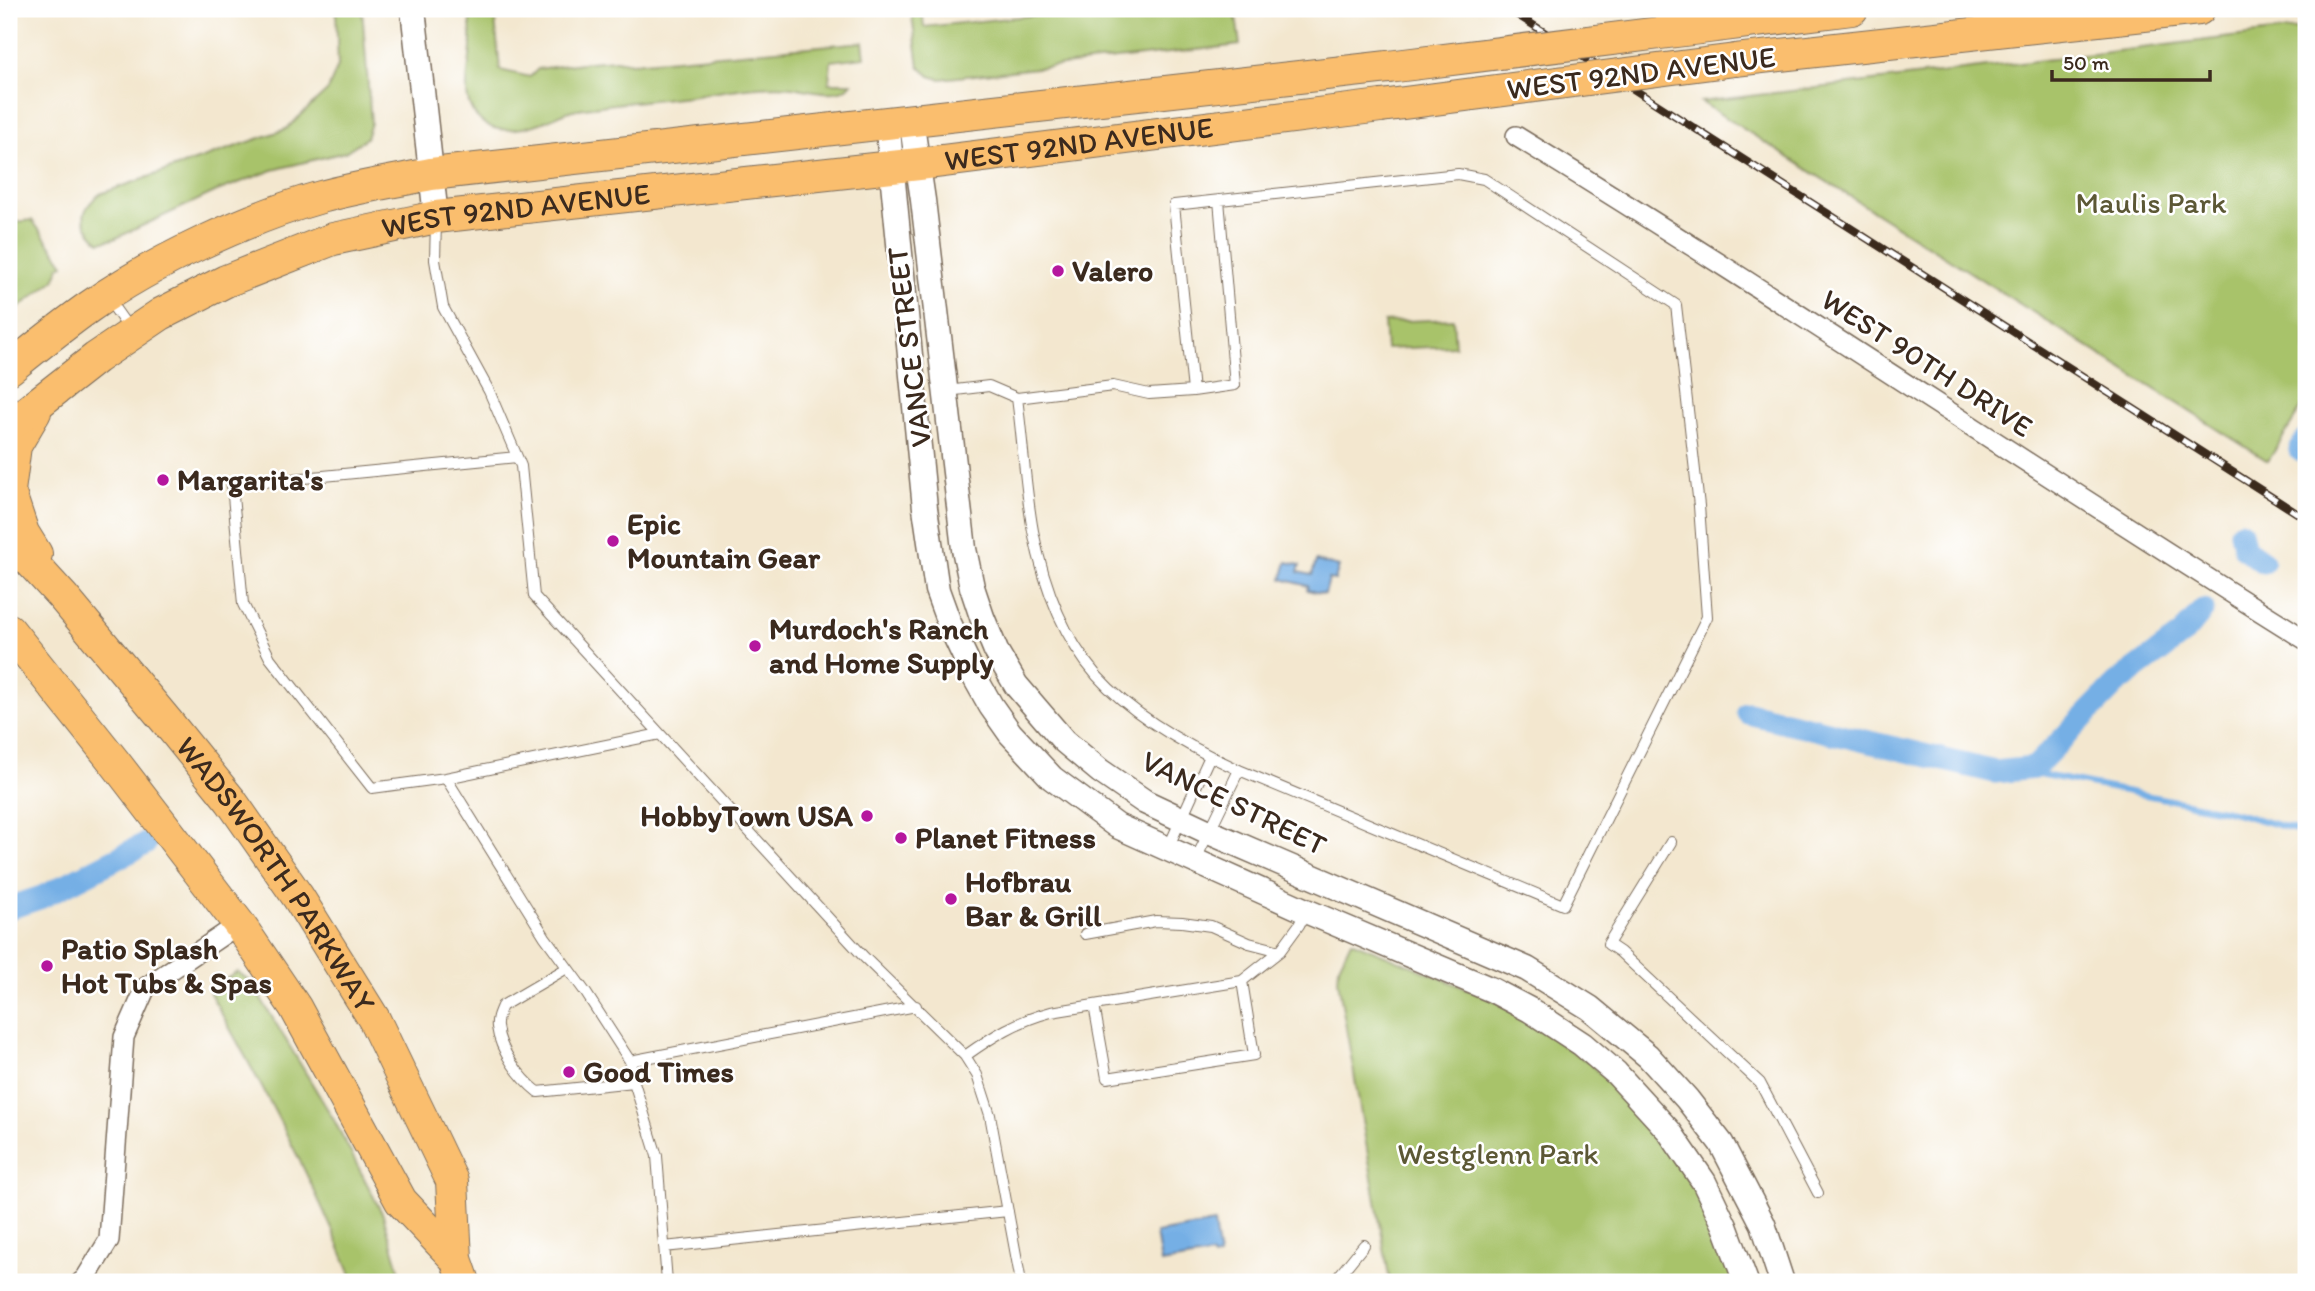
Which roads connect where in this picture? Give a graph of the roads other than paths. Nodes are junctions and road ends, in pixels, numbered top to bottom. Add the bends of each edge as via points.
1 (413, 9) edge
2 (1852, 9) edge
3 (2199, 9) edge
4 (899, 120) junction
5 (1516, 136) dead end
6 (905, 166) junction
7 (431, 174) junction
8 (1219, 200) junction
9 (436, 217) junction
10 (106, 296) junction
11 (132, 333) junction
12 (12, 364) edge
13 (946, 391) junction
14 (1193, 391) junction
15 (1017, 398) junction
16 (41, 402) junction
17 (9, 426) edge
18 (517, 457) junction
19 (9, 538) edge
20 (63, 597) junction
21 (9, 630) edge
22 (2306, 640) edge
23 (660, 734) junction
24 (1210, 756) junction
25 (1239, 770) junction
26 (446, 779) junction
27 (1182, 819) junction
28 (1209, 832) junction
29 (1671, 842) dead end
30 (1167, 849) junction
31 (1195, 862) junction
32 (1306, 911) junction
33 (239, 923) junction
34 (1085, 934) dead end
35 (1280, 951) junction
36 (567, 968) junction
37 (1242, 981) junction
38 (1094, 1005) junction
39 (916, 1006) junction
40 (965, 1056) junction
41 (629, 1061) junction
42 (634, 1082) junction
43 (1818, 1194) dead end
44 (1008, 1211) junction
45 (1364, 1245) dead end
46 (664, 1247) junction
47 (460, 1271) edge
48 (80, 1282) edge
49 (667, 1282) edge
50 (1021, 1282) edge
51 (1334, 1282) edge
52 (1746, 1282) edge
53 (1782, 1282) edge

1 - 7 street
2 - 4 main road, WEST 92ND AVENUE, bridge via 1388,67
3 - 6 main road, WEST 92ND AVENUE, bridge via 1735,60
4 - 6 street, VANCE STREET
4 - 7 main road, WEST 92ND AVENUE
5 - 22 street, WEST 90TH DRIVE
6 - 9 main road, WEST 92ND AVENUE
6 - 13 street, VANCE STREET
6 - 30 street, VANCE STREET via 930,555 949,623 991,706 1034,760 1117,826
7 - 9 street
7 - 10 main road, WEST 92ND AVENUE via 320,197 265,217 207,241
8 - 14 lane via 1235,385
8 - 14 lane via 1174,205
8 - 25 lane via 1458,174 1484,179 1676,305 1707,617 1563,905
9 - 11 main road, WEST 92ND AVENUE via 333,239 281,258 204,292
9 - 18 lane via 435,260 443,307 489,391
10 - 11 lane
10 - 12 main road, WEST 92ND AVENUE
11 - 16 main road, WEST 92ND AVENUE
13 - 15 lane via 989,386
13 - 27 street, VANCE STREET via 964,549 972,587 996,651 1016,685 1064,741 1145,802
14 - 15 lane via 1149,394 1113,386
15 - 24 lane via 1033,530 1055,607 1078,651 1126,702
16 - 17 main road, WEST 92ND AVENUE
16 - 20 main road via 15,446 9,491 23,533
18 - 23 lane via 534,596
18 - 26 lane via 232,485 243,604 270,657 372,788
19 - 20 main road, WADSWORTH PARKWAY
20 - 47 main road, WADSWORTH PARKWAY via 232,801 374,1019 452,1181
21 - 33 main road, WADSWORTH PARKWAY
23 - 26 lane
23 - 39 lane via 864,957
24 - 25 lane
24 - 27 lane
25 - 28 lane
26 - 36 lane
27 - 28 street, VANCE STREET
27 - 30 lane
28 - 31 lane
28 - 53 street, VANCE STREET via 1527,969 1590,1008 1648,1056 1721,1143 1763,1224
29 - 43 lane via 1608,943 1760,1083
30 - 31 street, VANCE STREET
31 - 32 street, VANCE STREET
32 - 35 lane
32 - 52 street, VANCE STREET via 1492,990 1582,1044 1643,1101 1684,1153 1725,1226
33 - 47 main road, WADSWORTH PARKWAY via 295,1007 401,1201
33 - 48 street via 146,987 124,1037 109,1240
34 - 35 lane via 1156,921 1182,922 1211,926
35 - 37 lane
36 - 41 lane
36 - 42 lane via 502,1006 497,1027 514,1068 538,1092
37 - 38 lane
37 - 38 lane via 1254,1055 1107,1078
38 - 40 lane via 1028,1018
39 - 40 lane
39 - 41 lane
40 - 44 lane via 977,1075 990,1115
41 - 42 lane
42 - 46 lane via 657,1156
44 - 46 lane
44 - 50 lane
45 - 51 lane
46 - 49 lane

